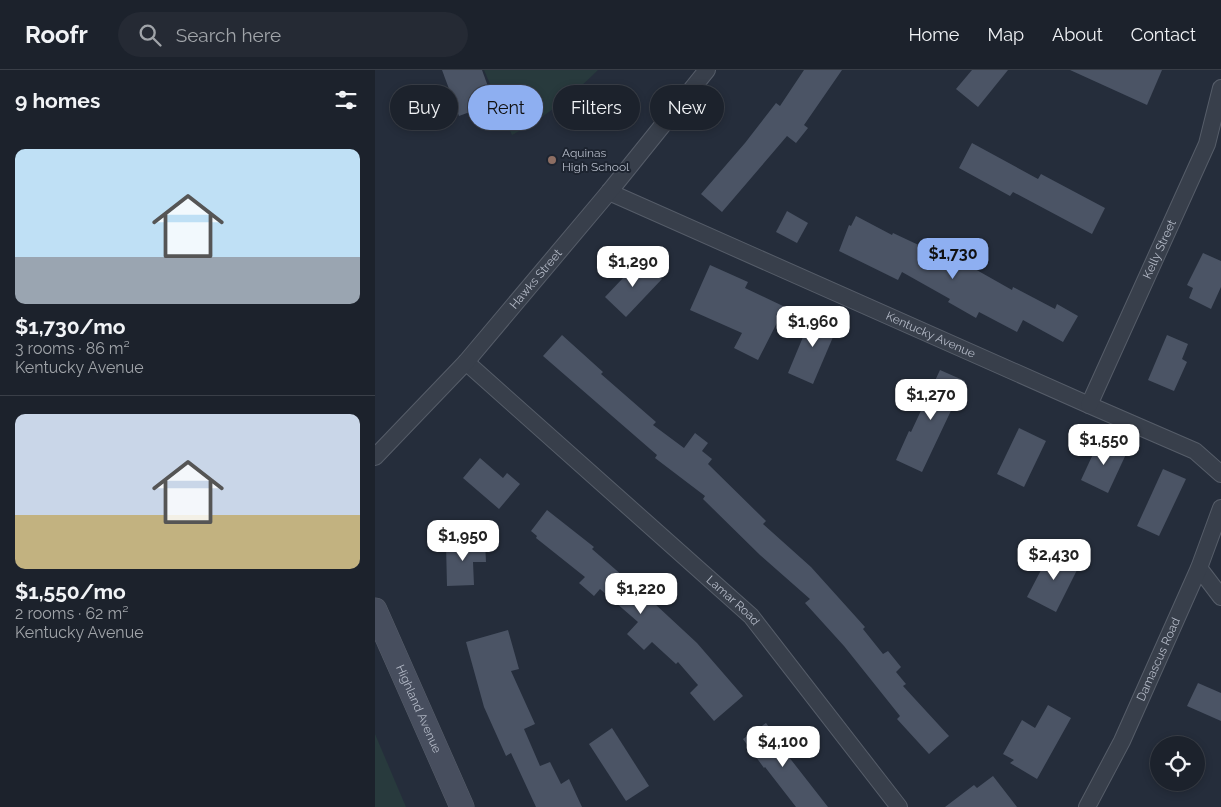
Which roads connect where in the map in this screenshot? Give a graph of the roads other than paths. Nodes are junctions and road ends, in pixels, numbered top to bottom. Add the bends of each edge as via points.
1 (707, 70) edge
2 (1221, 88) edge
3 (1221, 129) edge
4 (1207, 144) junction
5 (609, 192) junction
6 (466, 362) junction
7 (1089, 405) junction
8 (375, 457) edge
9 (1221, 474) edge
10 (1221, 508) edge
11 (1199, 568) junction
12 (1221, 597) edge
13 (375, 610) edge
14 (461, 807) edge
15 (899, 807) edge
16 (1087, 807) edge

1 - 5 street, Hawks Street
2 - 4 street, Kelly Street
3 - 4 street
4 - 7 street, Kelly Street
5 - 6 street, Hawks Street
5 - 7 street, Kentucky Avenue
6 - 8 street, Hawks Street
6 - 15 street, Lamar Road via 751,616
7 - 9 street, Kentucky Avenue via 1195,450
10 - 11 street, Damascus Road
11 - 12 street
11 - 16 street, Damascus Road via 1122,741
13 - 14 main road, Highland Avenue

